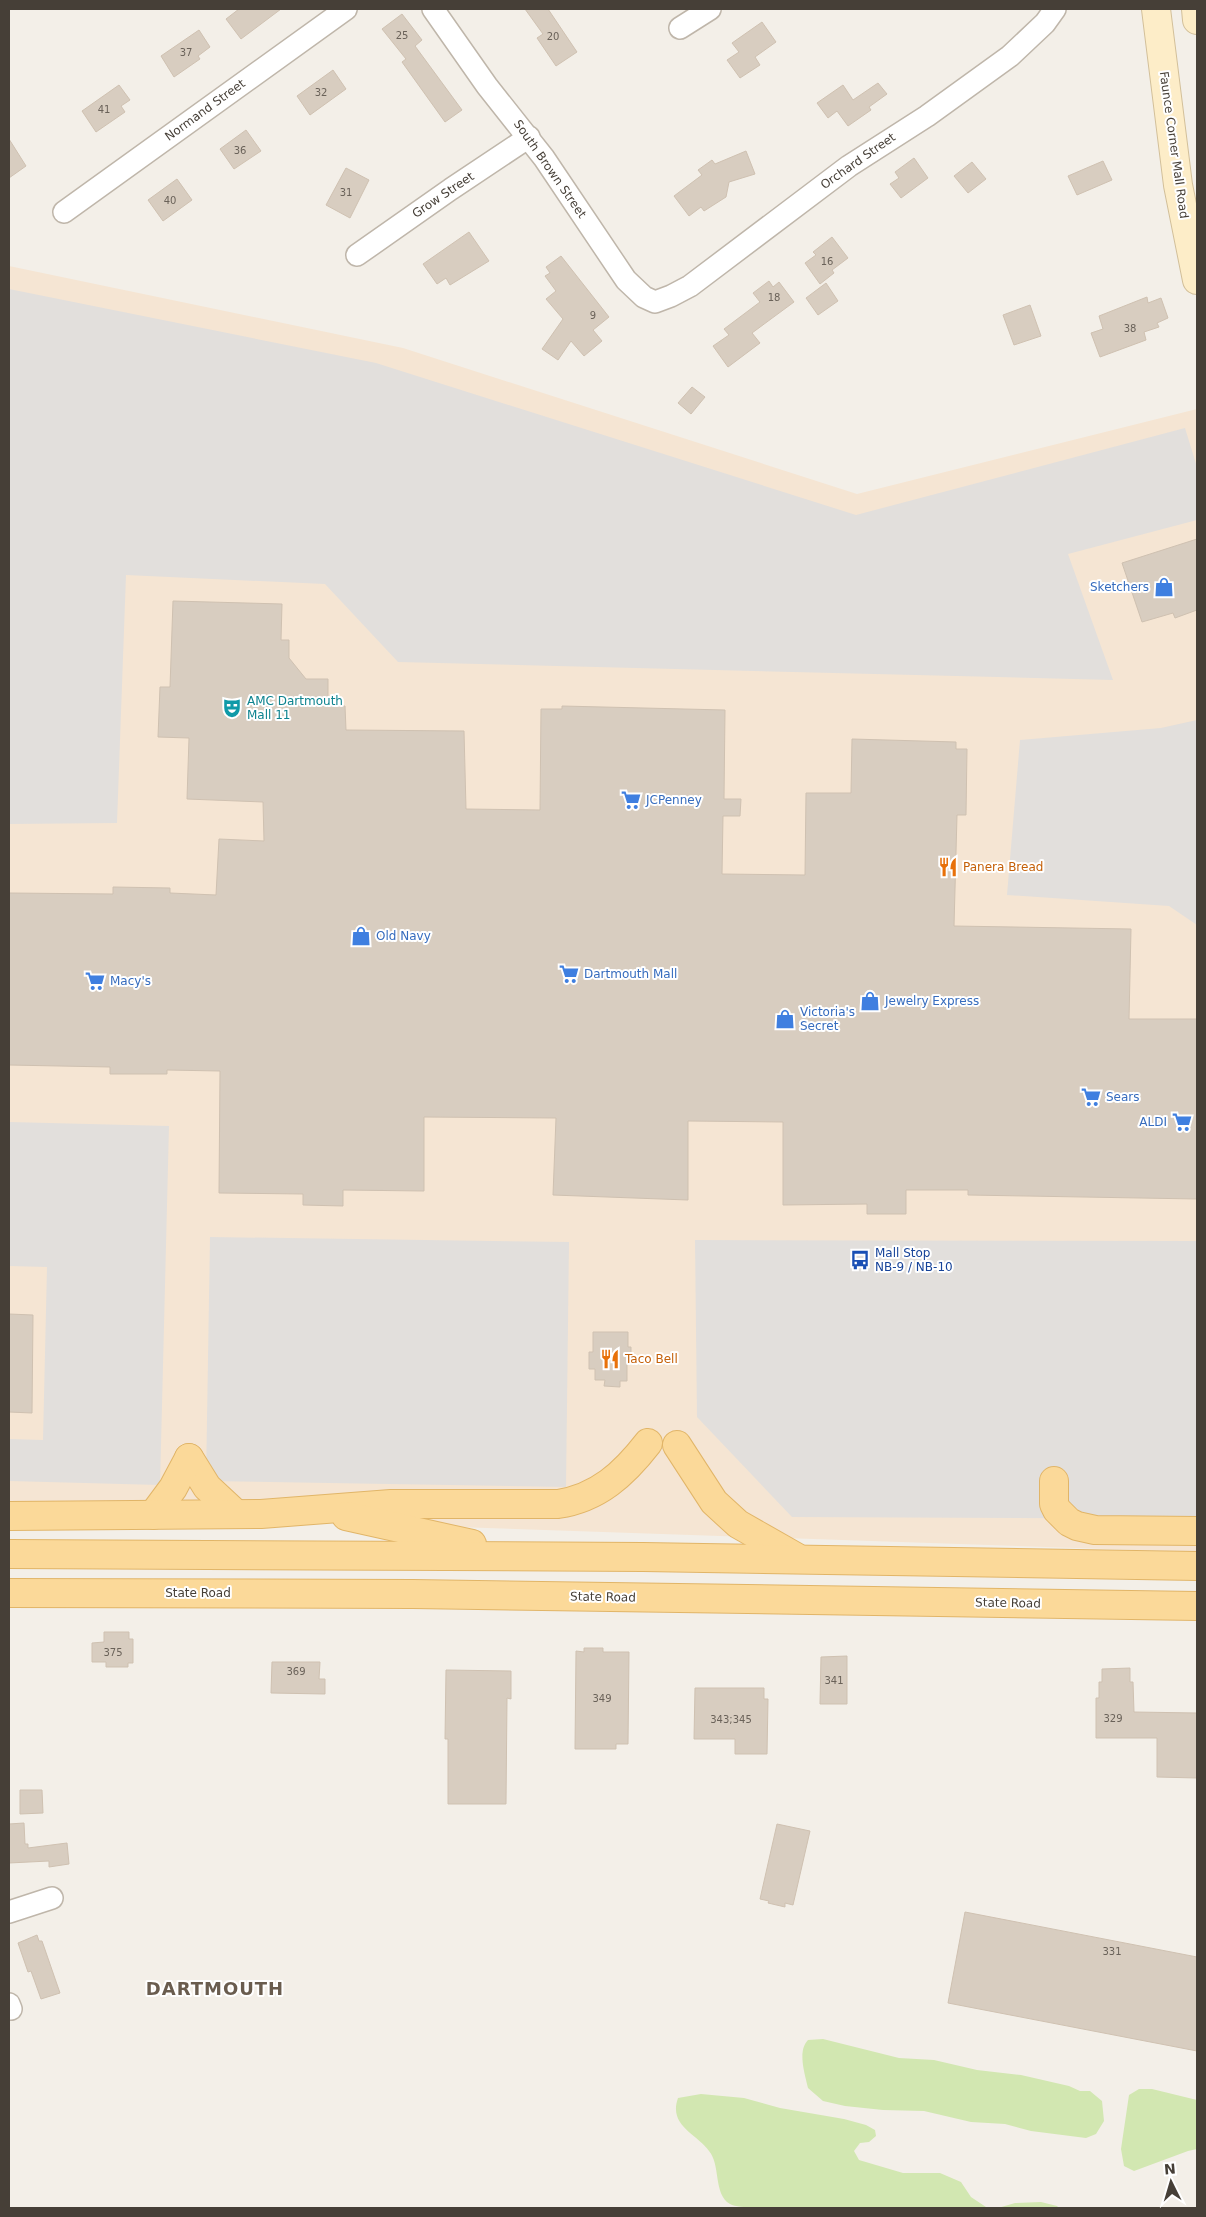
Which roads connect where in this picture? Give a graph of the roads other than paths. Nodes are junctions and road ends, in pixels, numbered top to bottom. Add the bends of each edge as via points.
1 (346, 9) edge
2 (433, 9) edge
3 (710, 9) edge
4 (1056, 9) edge
5 (1156, 9) edge
6 (1196, 9) edge
7 (1197, 20) edge
8 (680, 28) dead end
9 (529, 137) junction
10 (64, 212) dead end
11 (357, 254) dead end
12 (1197, 280) edge
13 (652, 301) joint
14 (648, 1443) dead end
15 (677, 1445) dead end
16 (1054, 1480) dead end
17 (320, 1511) junction
18 (236, 1514) junction
19 (153, 1515) junction
20 (9, 1516) edge
21 (1197, 1531) edge
22 (9, 1554) edge
23 (526, 1556) junction
24 (800, 1559) junction
25 (1197, 1566) edge
26 (9, 1593) edge
27 (1197, 1606) edge
28 (52, 1898) dead end
29 (9, 1912) edge

1 - 10 street, Normand Street
2 - 9 street, South Brown Street via 487,86
3 - 8 street
4 - 13 street, Orchard Street via 1010,56 849,166 690,286 660,301
5 - 12 main road, Faunce Corner Mall Road via 1178,185
6 - 7 main road
9 - 11 street, Grow Street
9 - 13 street, South Brown Street via 626,280
14 - 17 main road via 601,1490 572,1502 390,1504
15 - 24 main road via 714,1502 738,1524
16 - 21 main road via 1057,1510 1077,1526 1095,1530
17 - 18 main road
17 - 23 main road
18 - 19 main road
18 - 19 main road via 207,1487 189,1458
19 - 20 main road
22 - 23 main road
23 - 24 main road
24 - 25 main road
26 - 27 main road, State Road via 413,1594
28 - 29 street

